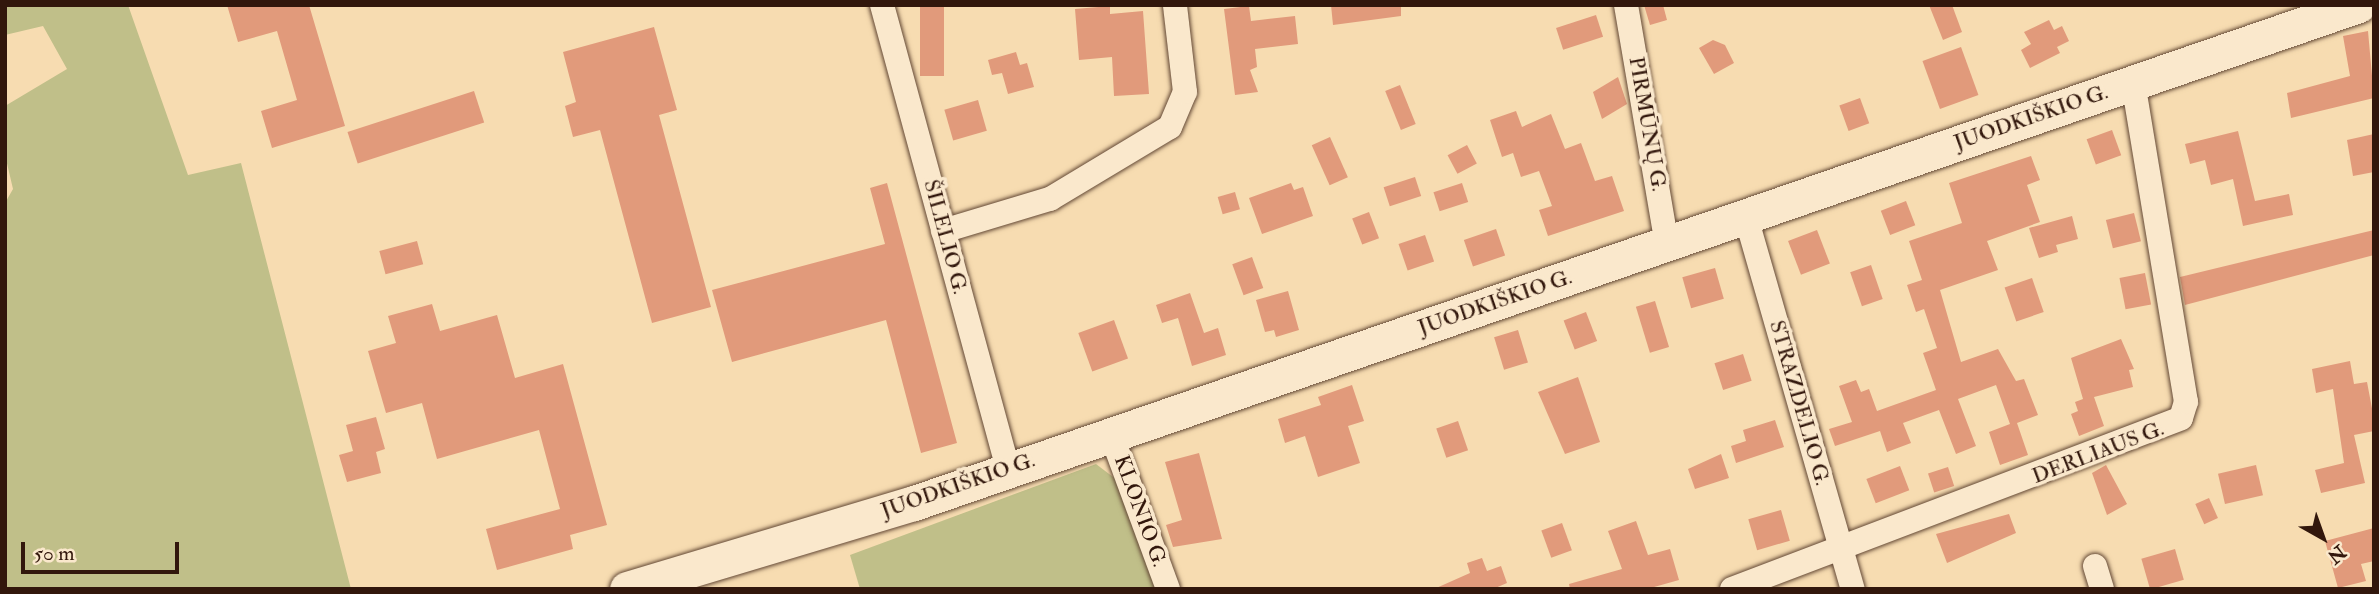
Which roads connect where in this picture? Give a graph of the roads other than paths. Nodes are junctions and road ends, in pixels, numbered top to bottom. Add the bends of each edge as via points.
1 (881, 5) edge
2 (1175, 5) edge
3 (1626, 5) edge
4 (2359, 5) edge
5 (2133, 83) junction
6 (1746, 217) junction
7 (943, 231) junction
8 (1667, 244) junction
9 (1111, 434) junction
10 (1008, 469) junction
11 (1842, 550) junction
12 (627, 589) edge
13 (1168, 589) edge
14 (1732, 589) edge
15 (1853, 589) edge

1 - 7 street, ŠILELIO G.
2 - 7 street via 1185,92 1170,127 1049,199
3 - 8 street, PIRMŪNŲ G.
4 - 5 street, JUODKIŠKIO G.
5 - 6 street, JUODKIŠKIO G.
5 - 11 street, DERLIAUS G. via 2186,411 2170,426
6 - 8 street, JUODKIŠKIO G.
6 - 11 street, STRAZDELIO G.
7 - 10 street, ŠILELIO G.
8 - 9 street, JUODKIŠKIO G.
9 - 10 street, JUODKIŠKIO G.
9 - 13 street, KLONIO G.
10 - 12 street, JUODKIŠKIO G. via 858,522
11 - 14 street, DERLIAUS G.
11 - 15 street, STRAZDELIO G.

